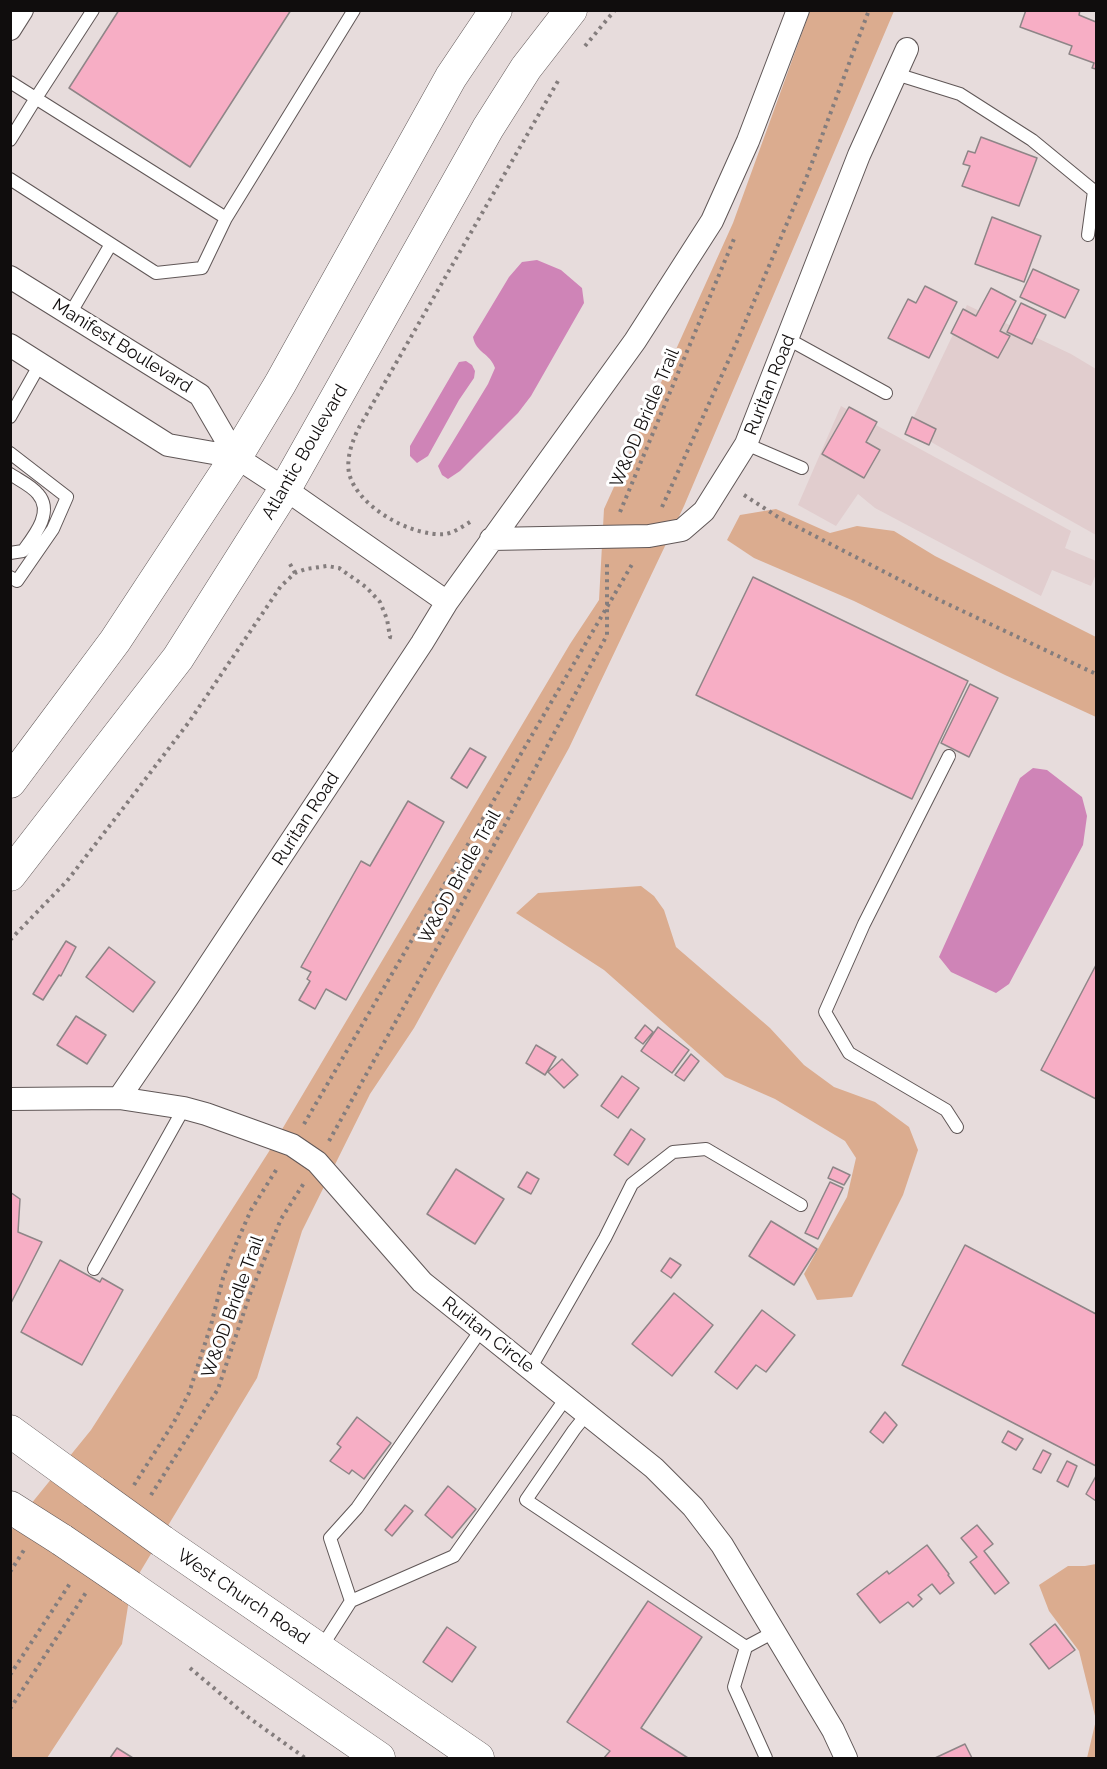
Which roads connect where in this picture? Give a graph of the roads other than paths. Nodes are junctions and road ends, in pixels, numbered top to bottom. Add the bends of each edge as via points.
1 (22, 10) edge
2 (93, 10) edge
3 (354, 10) edge
4 (496, 10) edge
5 (571, 10) edge
6 (798, 10) edge
7 (10, 29) edge
8 (908, 49) dead end
9 (896, 74) junction
10 (10, 82) edge
11 (36, 98) junction
12 (10, 140) edge
13 (10, 179) edge
14 (226, 219) junction
15 (1088, 235) dead end
16 (111, 244) junction
17 (10, 277) edge
18 (70, 314) junction
19 (788, 339) junction
20 (10, 345) edge
21 (40, 364) junction
22 (886, 393) dead end
23 (10, 417) edge
24 (746, 444) junction
25 (10, 453) edge
26 (236, 457) junction
27 (802, 468) dead end
28 (10, 474) edge
29 (285, 489) junction
30 (491, 539) junction
31 (10, 553) edge
32 (10, 577) edge
33 (447, 602) junction
34 (949, 756) dead end
35 (10, 782) edge
36 (10, 875) edge
37 (119, 1098) junction
38 (11, 1101) edge
39 (184, 1108) junction
40 (957, 1127) dead end
41 (801, 1205) dead end
42 (94, 1269) dead end
43 (481, 1330) junction
44 (530, 1369) junction
45 (566, 1398) junction
46 (586, 1415) junction
47 (10, 1431) edge
48 (10, 1507) edge
49 (351, 1601) junction
50 (774, 1632) junction
51 (746, 1647) junction
52 (320, 1650) junction
53 (379, 1758) edge
54 (478, 1758) edge
55 (766, 1758) edge
56 (846, 1758) edge

1 - 7 street
2 - 11 lane
3 - 14 lane
4 - 26 main road via 451,77
5 - 29 main road, Atlantic Boulevard via 526,68 488,128
6 - 30 street, Ruritan Road via 748,141 712,221 635,341
8 - 9 street, Ruritan Road
9 - 15 lane via 960,94 1032,140 1094,191
9 - 19 street, Ruritan Road via 859,155
10 - 11 lane
11 - 12 lane
11 - 14 lane
13 - 16 lane
14 - 16 lane via 202,268 156,273
16 - 18 lane
17 - 18 street, Manifest Boulevard
18 - 26 street, Manifest Boulevard via 200,395
19 - 22 lane
19 - 24 street, Ruritan Road
20 - 21 street
21 - 23 lane
21 - 26 street via 168,445
24 - 27 lane
24 - 30 street, Ruritan Road via 704,511 682,530 649,536
25 - 32 lane via 67,497 53,530 27,568 16,581
26 - 29 street
26 - 35 main road via 115,641
28 - 31 lane via 39,494 45,508 39,530 23,551
29 - 33 street
29 - 36 main road, Atlantic Boulevard via 178,658
30 - 33 street, Ruritan Road
33 - 37 street, Ruritan Road
34 - 40 lane via 900,849 825,1012 849,1053 946,1110
37 - 38 street, Ruritan Circle
37 - 39 street, Ruritan Circle
39 - 42 lane
39 - 43 street, Ruritan Circle via 292,1145 317,1162 422,1282
41 - 44 lane via 706,1149 673,1152 633,1184
43 - 44 street, Ruritan Circle
43 - 49 lane via 357,1508 330,1538
44 - 45 street, Ruritan Circle
45 - 46 street, Ruritan Circle
45 - 49 lane via 454,1556
46 - 50 street, Ruritan Circle via 654,1468 693,1507 722,1545
46 - 51 lane via 526,1500
47 - 52 main road, West Church Road, bridge
48 - 53 main road, bridge
49 - 52 lane
50 - 51 lane
50 - 56 street, Ruritan Circle
51 - 55 lane via 734,1687
52 - 54 main road, West Church Road

